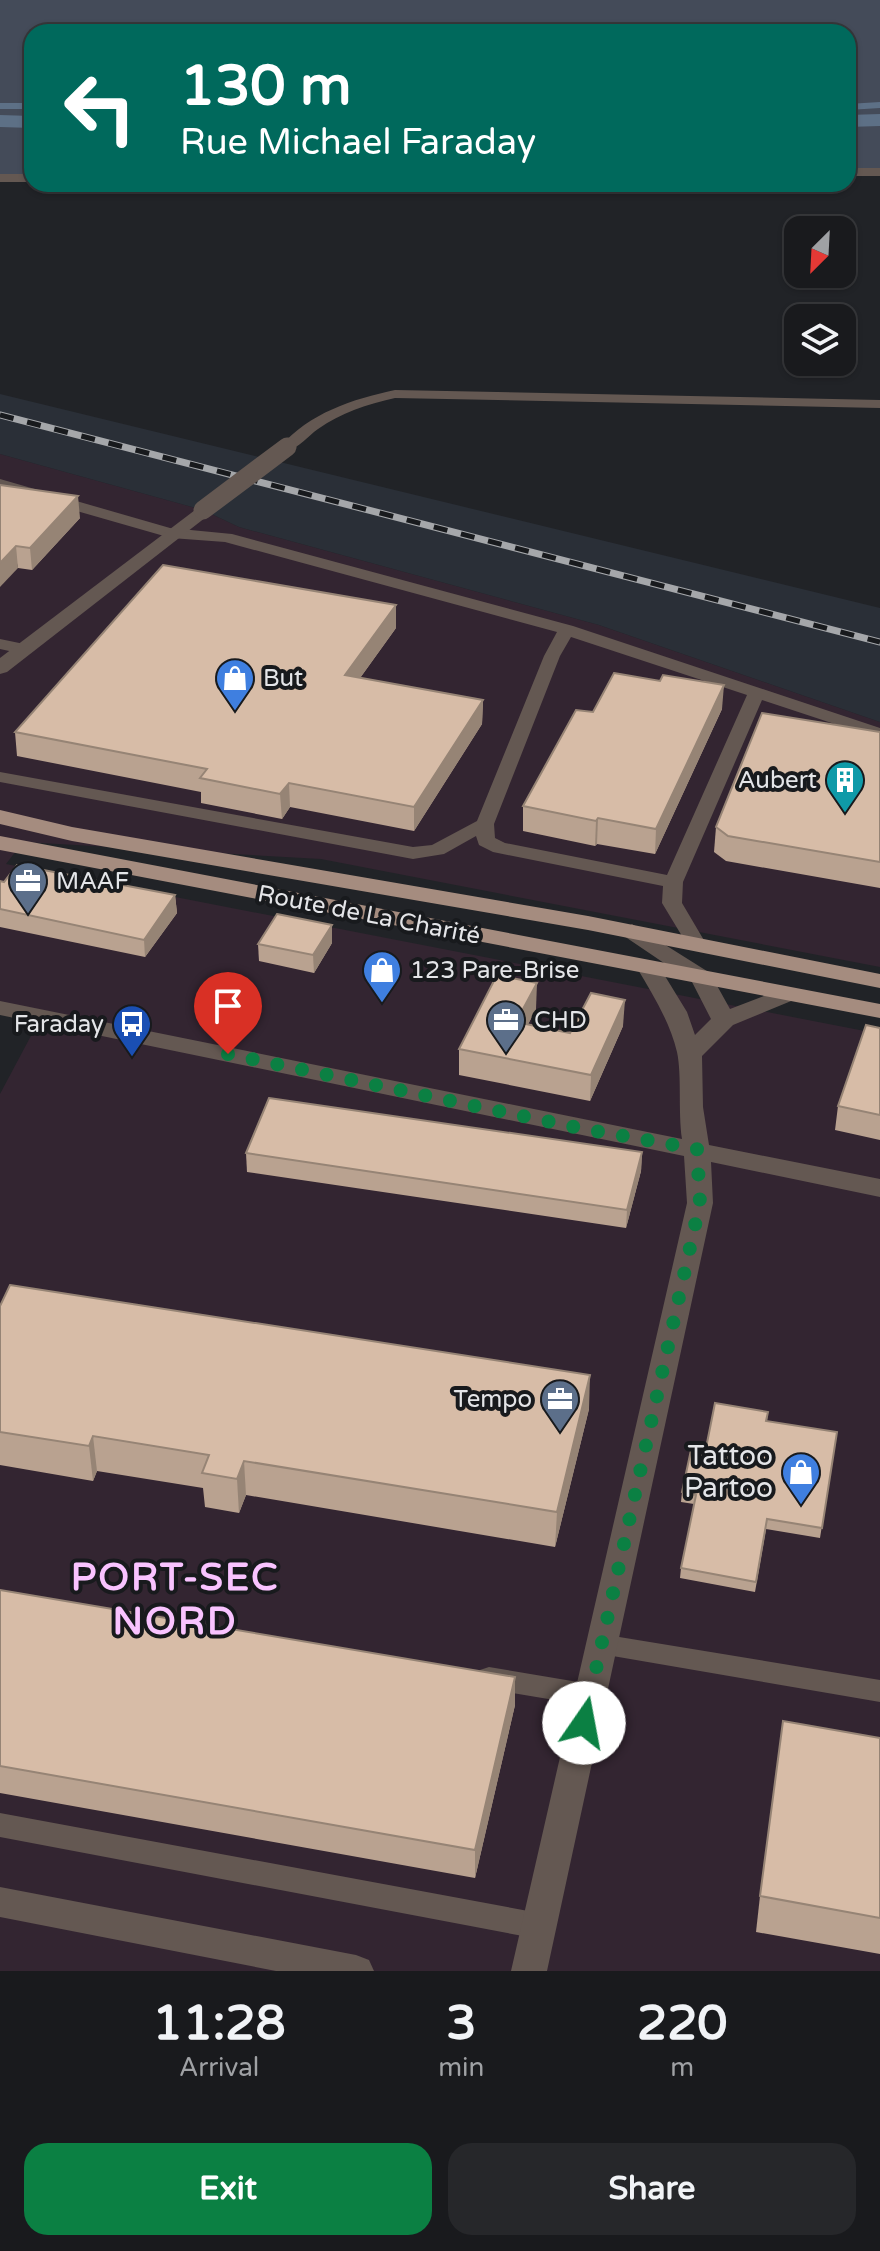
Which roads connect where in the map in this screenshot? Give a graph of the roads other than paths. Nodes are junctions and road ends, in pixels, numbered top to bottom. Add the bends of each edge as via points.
1 (856, 172) edge
2 (880, 172) edge
3 (0, 178) edge
4 (24, 178) edge
5 (880, 404) edge
6 (287, 447) joint
7 (0, 484) edge
8 (172, 532) junction
9 (567, 630) junction
10 (0, 644) edge
11 (23, 649) junction
12 (0, 668) edge
13 (757, 691) junction
14 (880, 734) edge
15 (0, 777) edge
16 (0, 817) edge
17 (485, 824) junction
18 (0, 843) edge
19 (673, 882) junction
20 (632, 931) joint
21 (695, 962) junction
22 (649, 968) junction
23 (880, 981) edge
24 (787, 994) junction
25 (880, 995) edge
26 (0, 1008) edge
27 (880, 1011) edge
28 (724, 1020) junction
29 (690, 1054) junction
30 (697, 1149) junction
31 (880, 1188) edge
32 (601, 1644) junction
33 (466, 1674) edge
34 (880, 1691) edge
35 (590, 1695) junction
36 (0, 1825) edge
37 (0, 1902) edge
38 (539, 1926) junction
39 (293, 1965) edge
40 (356, 1971) edge
41 (529, 1971) edge

1 - 2 street
3 - 4 street
5 - 6 lane via 395,394 335,410
6 - 8 street, bridge
7 - 8 lane
8 - 9 lane via 226,537
8 - 11 street
9 - 13 lane
9 - 17 lane
10 - 11 lane
11 - 12 street
13 - 14 lane
13 - 19 lane
15 - 17 lane via 413,853 437,850
16 - 20 main road, Route de La Charité via 87,837
17 - 19 lane via 486,841 500,848
18 - 22 main road, Route de La Charité
19 - 21 lane via 672,903
20 - 21 street
21 - 22 main road, Route de La Charité
21 - 23 main road
21 - 24 main road
21 - 25 main road
21 - 28 street
22 - 29 street via 675,1012
24 - 27 main road
24 - 28 street
26 - 30 street
28 - 29 street
29 - 30 street
30 - 31 street
30 - 32 street via 700,1203
32 - 34 lane
32 - 35 street
33 - 35 lane
35 - 38 street
36 - 38 lane
37 - 39 street
38 - 41 street
39 - 40 street

